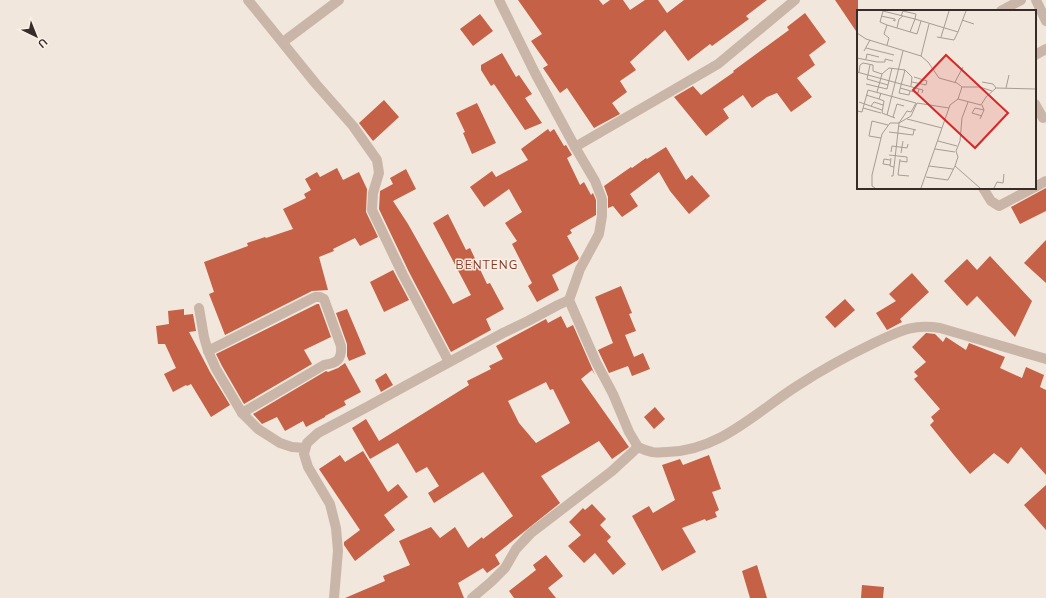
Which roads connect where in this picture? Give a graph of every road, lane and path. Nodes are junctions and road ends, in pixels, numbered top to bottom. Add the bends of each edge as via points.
1 (248, 0) edge
2 (339, 0) edge
3 (499, 0) edge
4 (795, 0) edge
5 (1021, 0) edge
6 (1036, 0) edge
7 (1003, 10) edge
8 (1046, 21) edge
9 (283, 42) junction
10 (1046, 49) edge
11 (1036, 54) edge
12 (1036, 106) edge
13 (1041, 119) edge
14 (574, 147) junction
15 (1046, 181) edge
16 (1036, 187) edge
17 (984, 189) edge
18 (1032, 189) edge
19 (569, 300) junction
20 (199, 308) dead end
21 (208, 350) junction
22 (1046, 359) edge
23 (449, 362) junction
24 (242, 413) junction
25 (638, 447) junction
26 (305, 448) junction
27 (334, 598) edge
28 (472, 598) edge

1 - 9 street
2 - 9 street
3 - 14 street
4 - 14 street via 718,64
5 - 7 street
6 - 8 street
9 - 23 street via 353,126 377,160 379,173 373,193 372,210 402,275
10 - 11 street
12 - 13 street
14 - 19 street via 595,181 602,199 602,216 599,234 580,269
15 - 16 street
17 - 18 street via 991,201 999,206
19 - 23 street
19 - 25 street
20 - 21 street
21 - 24 street
21 - 24 street via 315,297 324,299 341,346 342,353 339,359 324,365
22 - 25 street via 940,328 915,326 887,337 797,385 714,441 681,452 653,452
23 - 26 street via 318,433
24 - 26 street via 258,429 280,443
25 - 28 street via 612,471 531,533 516,549 505,568
26 - 27 street via 308,467 330,504 336,528 338,551

